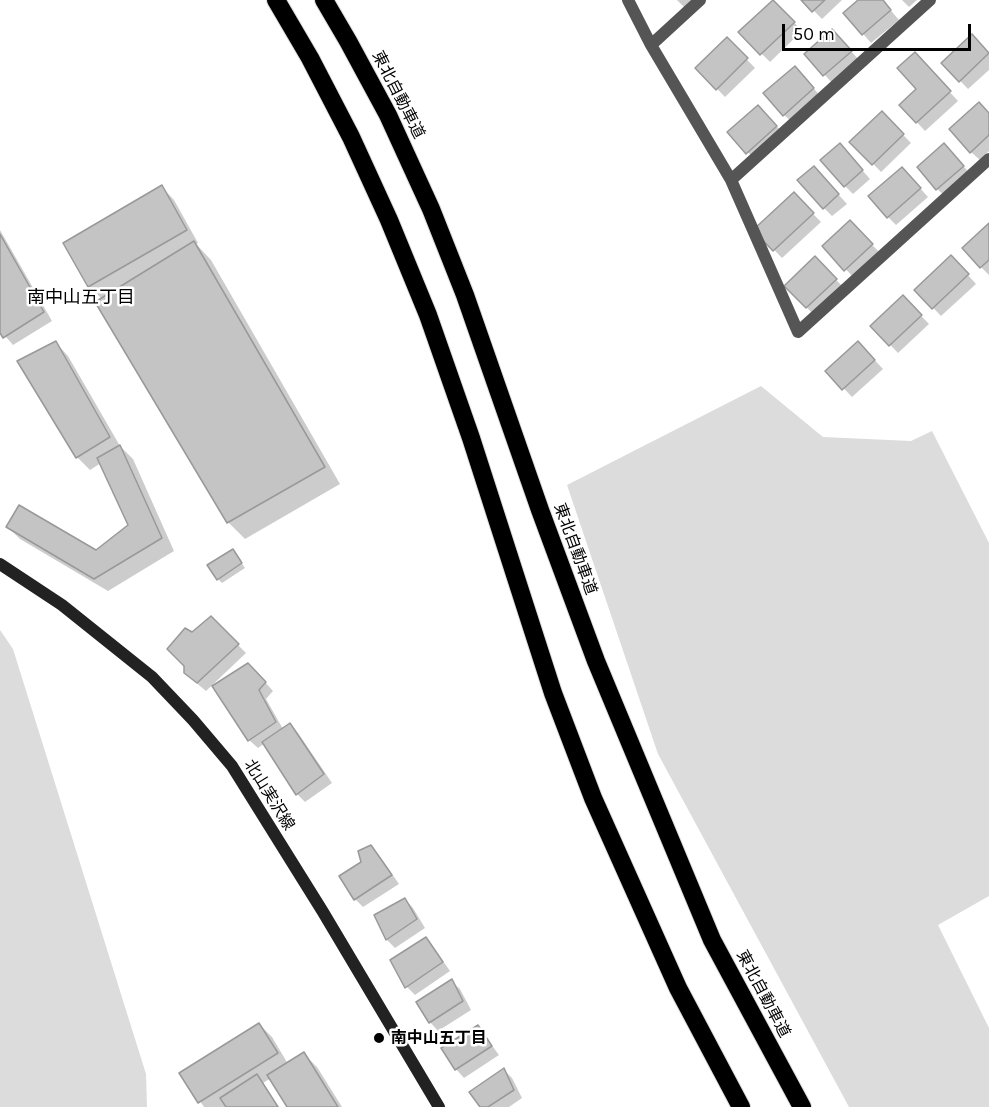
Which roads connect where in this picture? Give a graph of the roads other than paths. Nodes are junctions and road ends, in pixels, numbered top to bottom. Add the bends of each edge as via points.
1 (276, 0) edge
2 (324, 0) edge
3 (628, 0) edge
4 (700, 0) edge
5 (930, 0) edge
6 (651, 45) junction
7 (989, 159) edge
8 (731, 180) junction
9 (0, 564) edge
10 (439, 1107) edge
11 (741, 1107) edge
12 (802, 1107) edge

1 - 11 highway via 351,137 389,220 471,438 553,693 593,798 678,988
2 - 12 highway, 東北自動車道 via 388,115 431,209 596,661 712,940
3 - 6 street
4 - 6 street
5 - 8 street
6 - 8 street
7 - 8 street via 798,332
9 - 10 street, 北山実沢線 via 62,605 152,677 232,766

